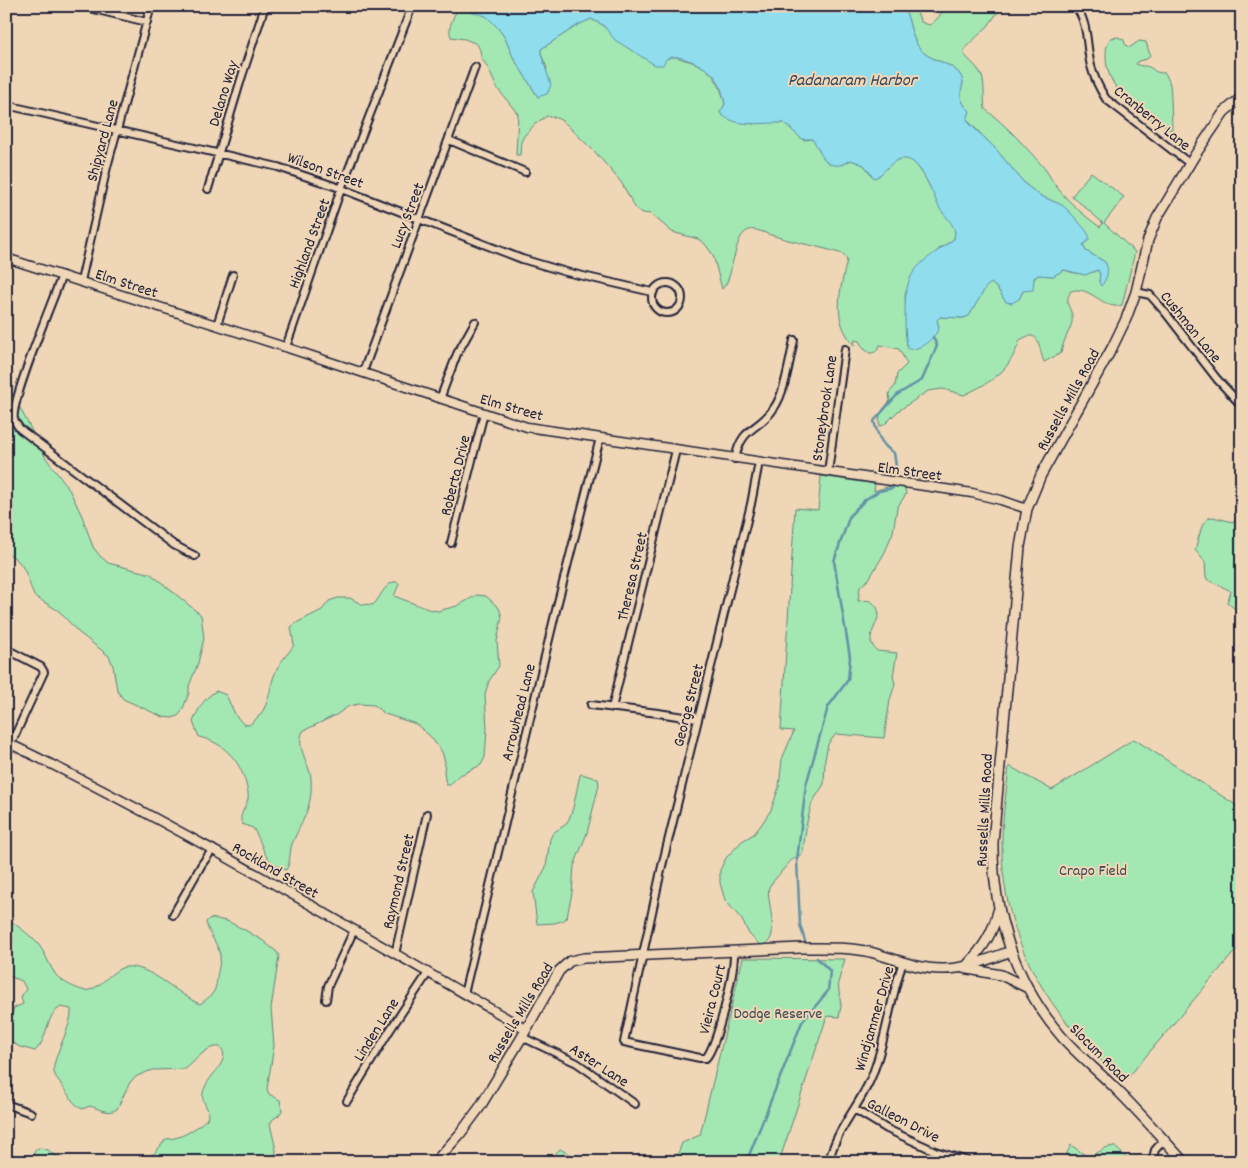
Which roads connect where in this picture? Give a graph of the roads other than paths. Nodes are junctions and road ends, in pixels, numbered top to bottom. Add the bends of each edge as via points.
1 (81, 6) edge
2 (151, 6) edge
3 (265, 6) edge
4 (1074, 6) edge
5 (411, 9) dead end
6 (146, 22) junction
7 (475, 67) dead end
8 (1242, 97) edge
9 (6, 105) edge
10 (118, 130) junction
11 (449, 140) junction
12 (218, 153) junction
13 (1189, 163) junction
14 (525, 172) dead end
15 (208, 189) dead end
16 (341, 189) junction
17 (420, 219) junction
18 (6, 258) edge
19 (62, 275) junction
20 (233, 276) dead end
21 (81, 281) junction
22 (652, 292) junction
23 (1136, 292) junction
24 (474, 322) dead end
25 (217, 325) junction
26 (794, 340) dead end
27 (286, 347) junction
28 (845, 349) dead end
29 (362, 372) junction
30 (440, 399) junction
31 (1242, 406) edge
32 (484, 413) junction
33 (600, 438) junction
34 (676, 450) junction
35 (735, 458) junction
36 (759, 462) junction
37 (828, 472) junction
38 (1027, 509) junction
39 (451, 543) dead end
40 (195, 556) dead end
41 (6, 649) edge
42 (591, 705) dead end
43 (612, 708) junction
44 (697, 719) junction
45 (9, 743) edge
46 (427, 814) dead end
47 (213, 849) junction
48 (998, 908) junction
49 (173, 915) dead end
50 (354, 930) junction
51 (734, 951) junction
52 (1011, 951) junction
53 (395, 954) junction
54 (642, 955) junction
55 (903, 962) junction
56 (962, 966) junction
57 (428, 973) junction
58 (1028, 988) junction
59 (464, 994) junction
60 (326, 1000) dead end
61 (524, 1033) junction
62 (347, 1101) dead end
63 (6, 1104) edge
64 (635, 1104) dead end
65 (854, 1108) junction
66 (30, 1113) dead end
67 (1164, 1140) junction
68 (950, 1159) edge
69 (435, 1162) edge
70 (829, 1162) edge
71 (971, 1162) edge
72 (1152, 1162) edge
73 (1184, 1162) edge

1 - 6 street
2 - 6 street, Shipyard Lane
3 - 12 street, Delano Way
4 - 13 street, Cranberry Lane via 1083,21 1091,66 1106,99
5 - 16 street, Highland Street
6 - 10 street, Shipyard Lane
7 - 11 street, Lucy Street
8 - 13 main road, Russells Mills Road via 1224,112
9 - 10 street, Wilson Street
10 - 12 street, Wilson Street
10 - 21 street, Shipyard Lane
11 - 14 street
11 - 17 street, Lucy Street
12 - 15 street, Delano Way
12 - 16 street, Wilson Street via 278,167
13 - 23 main road, Russells Mills Road via 1157,218 1148,240
16 - 17 street, Wilson Street
16 - 27 street, Highland Street
17 - 22 street, Wilson Street via 522,259
17 - 29 street, Lucy Street
18 - 19 street, Elm Street
19 - 21 street, Elm Street
19 - 40 street via 22,383 14,420 20,429 174,545
20 - 25 street
21 - 25 street, Elm Street
22 - 22 street via 654,307 662,313 672,313 680,306 682,296 677,287 664,283
23 - 31 street, Cushman Lane via 1150,296 1165,312 1217,380
23 - 38 main road, Russells Mills Road via 1112,348 1041,476
24 - 30 street via 457,354
25 - 27 street, Elm Street
26 - 35 street via 777,403 741,439
27 - 29 street, Elm Street
28 - 37 street, Stoneybrook Lane
29 - 30 street, Elm Street
30 - 32 street, Elm Street
32 - 33 street, Elm Street via 527,427
32 - 39 street, Roberta Drive
33 - 34 street, Elm Street
33 - 59 street, Arrowhead Lane via 556,606
34 - 35 street, Elm Street
34 - 43 street, Theresa Street
35 - 36 street, Elm Street
36 - 37 street, Elm Street
36 - 44 street, George Street
37 - 38 street, Elm Street via 972,493
38 - 48 main road, Russells Mills Road via 1020,546 994,829
41 - 45 street via 41,667 44,672
42 - 43 street
43 - 44 street
44 - 54 street, George Street
45 - 47 street, Rockland Street
46 - 53 street, Raymond Street
47 - 49 street
47 - 50 street, Rockland Street
48 - 52 main road, Russells Mills Road
48 - 56 main road via 989,938
50 - 53 street, Rockland Street
50 - 60 street via 328,986
51 - 54 main road, Russells Mills Road
51 - 54 street, Vieira Court via 734,966 716,1038 706,1058 624,1042
51 - 55 main road, Russells Mills Road via 842,949 869,952
52 - 56 main road, Russells Mills Road
52 - 58 main road, Slocum Road
53 - 57 street, Rockland Street
54 - 61 main road, Russells Mills Road via 584,958 566,963
55 - 56 main road, Russells Mills Road via 939,970
55 - 65 street, Windjammer Drive via 873,1074
56 - 58 main road via 995,973
57 - 59 street, Rockland Street
57 - 62 street, Linden Lane
58 - 67 main road, Slocum Road via 1064,1039
59 - 61 street, Rockland Street
61 - 64 street, Aster Lane via 577,1063
61 - 69 main road, Russells Mills Road via 474,1116
63 - 66 street
65 - 68 street, Galleon Drive via 887,1129
65 - 70 street, Windjammer Drive via 831,1151
67 - 72 street via 1155,1150
67 - 73 main road, Slocum Road
68 - 71 street, Galleon Drive

